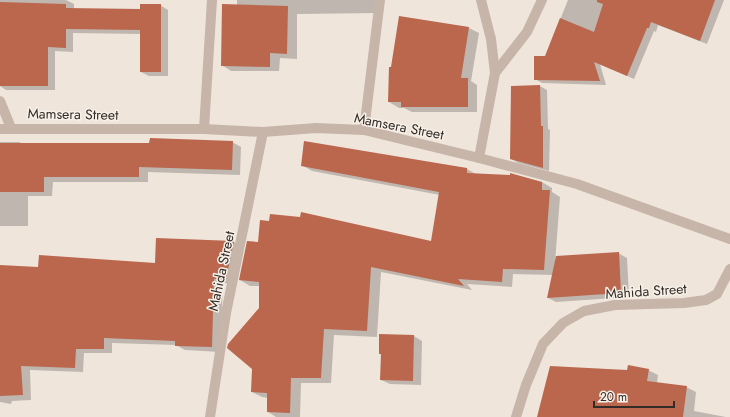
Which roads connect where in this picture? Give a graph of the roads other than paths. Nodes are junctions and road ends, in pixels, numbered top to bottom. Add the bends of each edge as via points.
1 (212, 0) edge
2 (380, 0) edge
3 (481, 0) edge
4 (542, 0) edge
5 (495, 73) junction
6 (0, 101) edge
7 (11, 128) junction
8 (0, 129) edge
9 (204, 130) junction
10 (364, 130) junction
11 (263, 132) junction
12 (479, 158) junction
13 (730, 239) edge
14 (730, 270) edge
15 (210, 417) edge
16 (516, 417) edge

1 - 9 street
2 - 10 street
3 - 5 street via 491,39
4 - 5 street via 527,32
5 - 12 street
6 - 7 street
7 - 8 street, Mamsera Street
7 - 9 street, Mamsera Street
9 - 11 street, Mamsera Street
10 - 11 street, Mamsera Street via 316,128
10 - 12 street, Mamsera Street
11 - 15 street, Mahida Street via 226,313
12 - 13 street, Mamsera Street via 577,184
14 - 16 street, Mahida Street via 717,294 706,300 615,305 584,311 563,323 543,344

